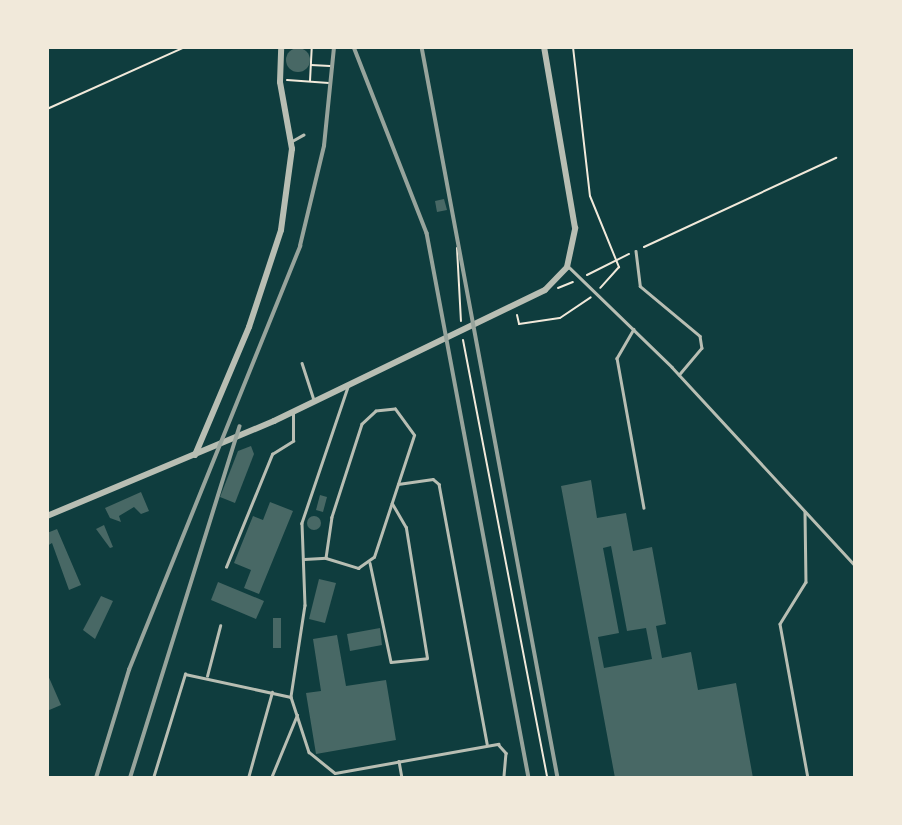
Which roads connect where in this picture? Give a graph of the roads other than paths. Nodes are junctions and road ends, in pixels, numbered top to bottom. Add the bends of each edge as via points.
1 (281, 47) edge
2 (544, 47) edge
3 (303, 135) dead end
4 (292, 141) junction
5 (636, 251) road end
6 (566, 267) junction
7 (634, 329) junction
8 (302, 363) dead end
9 (678, 374) junction
10 (348, 387) junction
11 (315, 402) junction
12 (293, 412) junction
13 (195, 455) junction
14 (398, 484) junction
15 (392, 504) junction
16 (645, 508) dead end
17 (805, 512) junction
18 (47, 516) edge
19 (326, 558) junction
20 (304, 559) junction
21 (370, 563) junction
22 (855, 565) edge
23 (226, 567) dead end
24 (220, 626) dead end
25 (207, 676) junction
26 (272, 692) junction
27 (292, 697) junction
28 (297, 715) junction
29 (488, 745) junction
30 (399, 761) junction
31 (335, 773) junction
32 (153, 778) edge
33 (247, 778) edge
34 (271, 778) edge
35 (334, 778) edge
36 (402, 778) edge
37 (503, 778) edge
38 (808, 778) edge

1 - 4 street via 279,79
2 - 6 street via 575,228
3 - 4 lane
4 - 13 street via 284,215 268,274
5 - 9 lane via 640,286 700,336 702,348
6 - 7 lane
6 - 10 street via 545,290
7 - 9 lane
7 - 16 lane via 617,358
8 - 11 lane
9 - 17 lane
10 - 11 street
10 - 20 lane via 302,523
11 - 12 street
12 - 13 street
12 - 23 lane via 293,441 272,454
13 - 18 street
14 - 15 lane
14 - 19 lane via 413,426 405,415 383,408 362,424 332,517
14 - 29 lane via 433,479 439,484
15 - 21 lane
15 - 21 lane via 407,528 427,658 391,662
17 - 22 lane
17 - 38 lane via 806,582 780,624
19 - 20 lane
19 - 21 lane via 358,568
20 - 27 lane via 305,605
24 - 25 lane
25 - 26 lane
25 - 32 lane via 184,677
26 - 27 lane
26 - 33 lane
27 - 28 lane
28 - 31 lane via 317,765
28 - 34 lane
29 - 30 lane
29 - 37 lane via 505,748
30 - 31 lane
30 - 36 lane
31 - 35 lane

